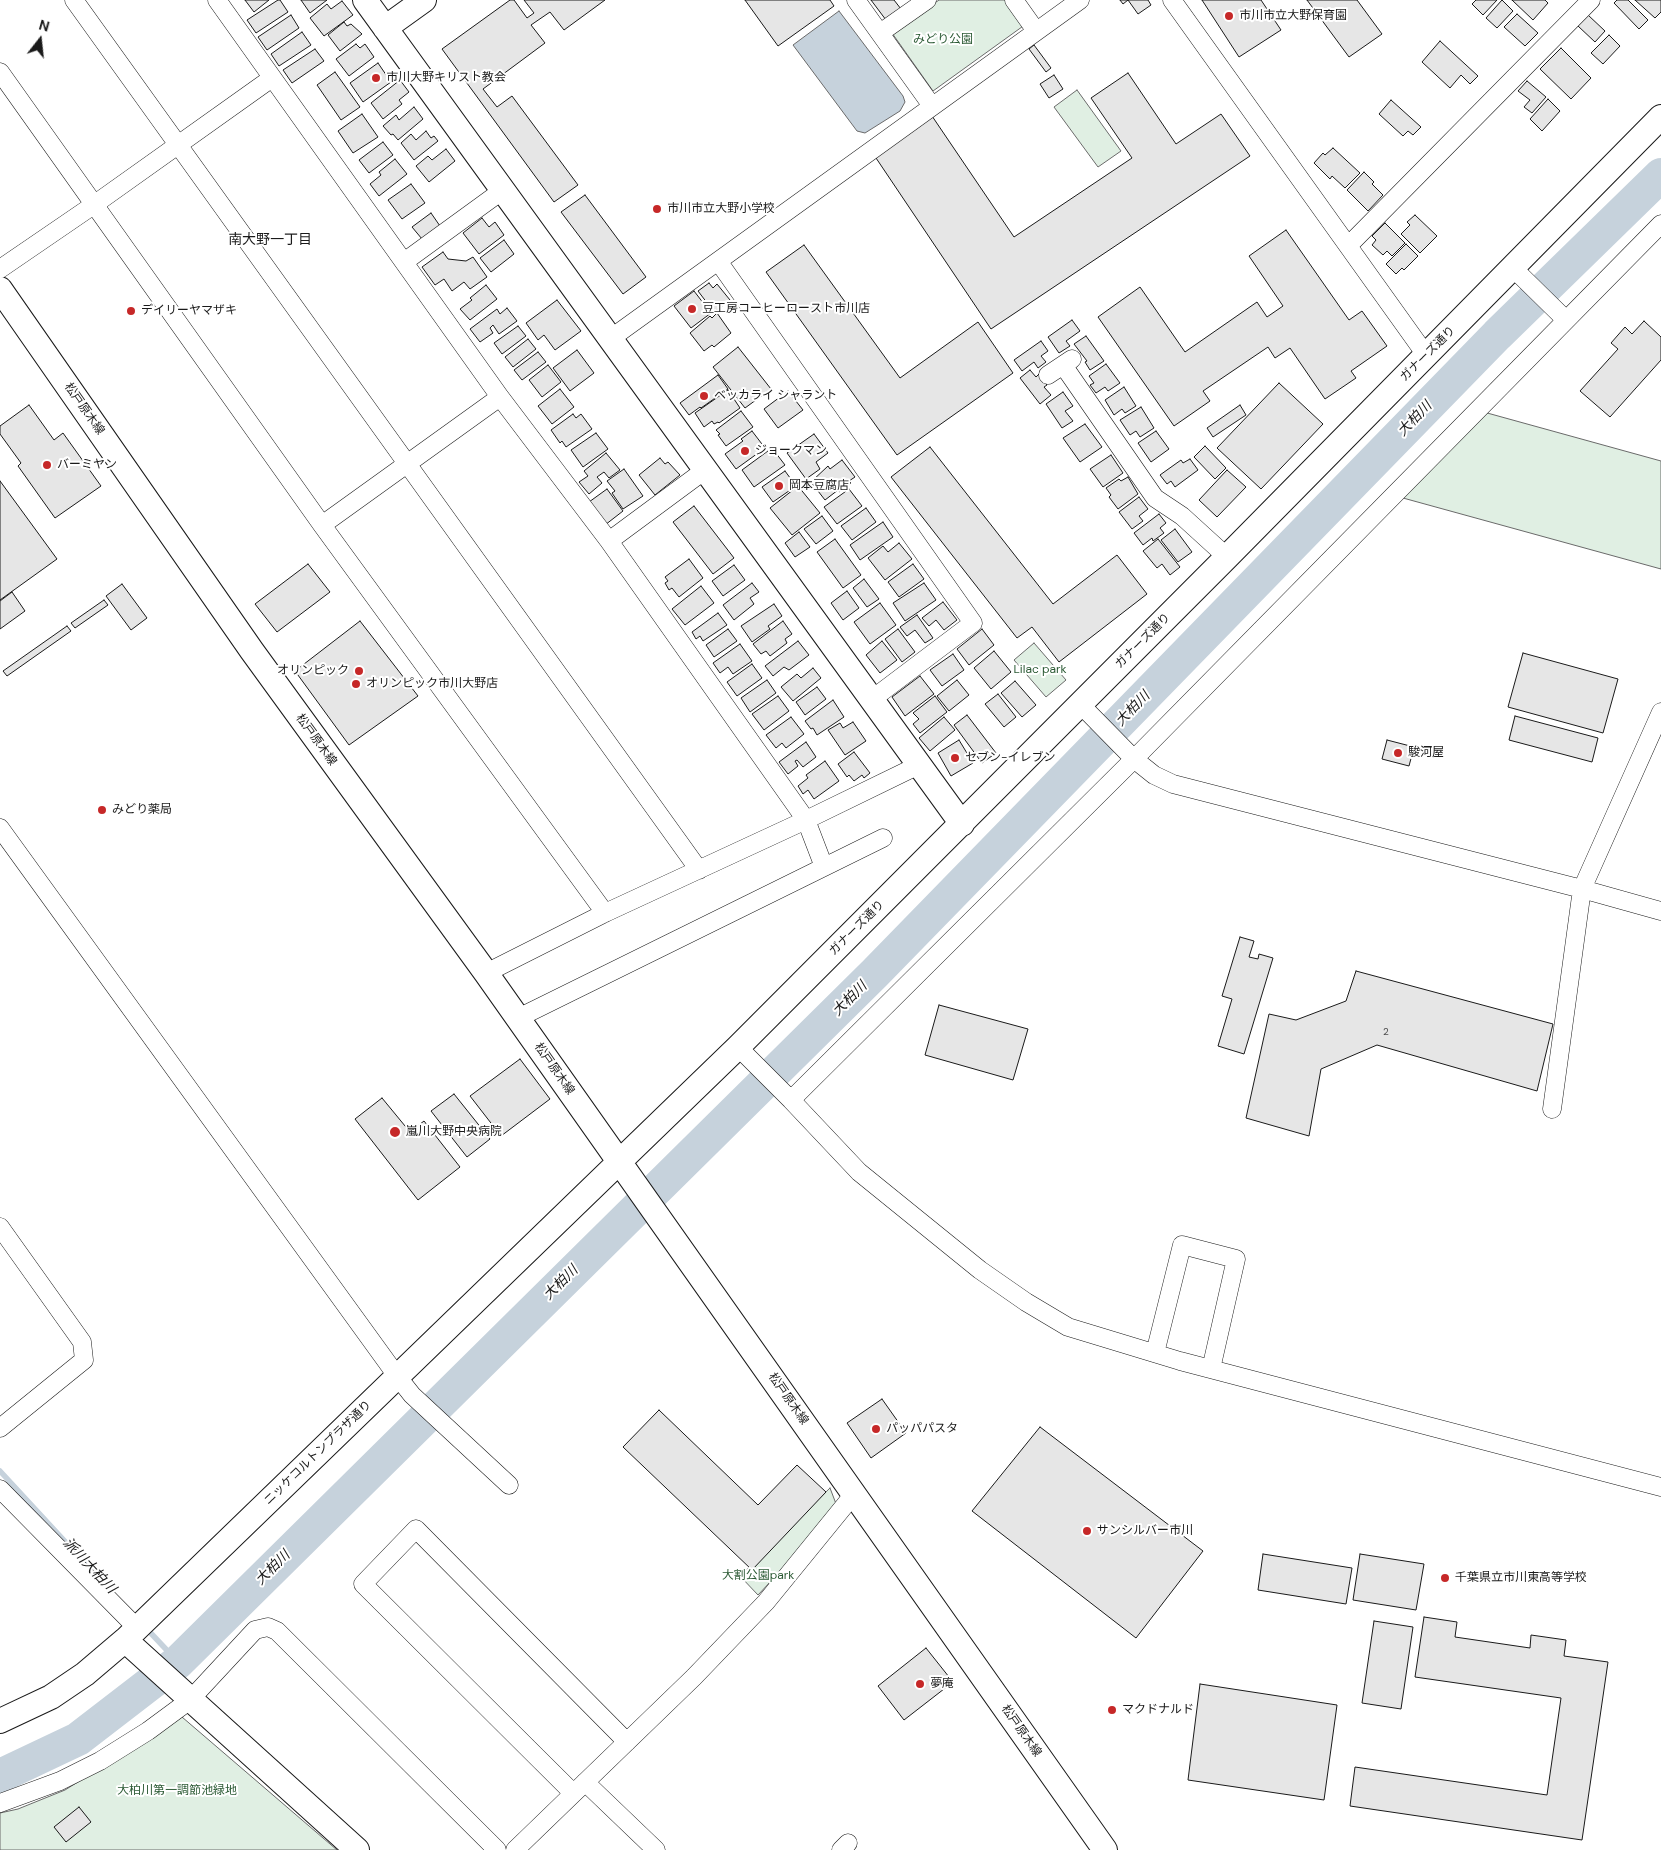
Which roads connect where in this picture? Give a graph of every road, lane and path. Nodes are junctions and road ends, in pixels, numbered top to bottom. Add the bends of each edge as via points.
1 (74, 0) edge
2 (217, 0) edge
3 (365, 0) edge
4 (424, 0) edge
5 (856, 0) edge
6 (927, 0) edge
7 (1014, 0) edge
8 (1080, 0) edge
9 (1172, 0) edge
10 (1591, 0) edge
11 (385, 28) junction
12 (1036, 31) junction
13 (880, 33) junction
14 (0, 72) edge
15 (272, 78) junction
16 (932, 106) junction
17 (1661, 117) edge
18 (178, 146) junction
19 (503, 190) junction
20 (95, 204) junction
21 (1661, 224) edge
22 (1348, 246) junction
23 (718, 261) junction
24 (404, 262) junction
25 (1513, 268) junction
26 (0, 269) edge
27 (0, 289) edge
28 (1566, 320) junction
29 (610, 339) junction
30 (1426, 355) junction
31 (1048, 375) dead end
32 (500, 397) junction
33 (406, 464) junction
34 (705, 470) junction
35 (322, 525) junction
36 (609, 541) junction
37 (1227, 557) junction
38 (872, 700) junction
39 (1080, 704) junction
40 (1661, 712) edge
41 (1134, 759) junction
42 (919, 766) junction
43 (806, 820) junction
44 (962, 824) junction
45 (0, 828) edge
46 (883, 838) dead end
47 (824, 867) junction
48 (699, 870) junction
49 (1582, 889) junction
50 (1661, 912) edge
51 (605, 913) junction
52 (486, 973) junction
53 (518, 1018) junction
54 (738, 1047) junction
55 (791, 1100) junction
56 (1552, 1109) dead end
57 (625, 1169) junction
58 (0, 1227) edge
59 (1154, 1353) junction
60 (1211, 1369) junction
61 (405, 1385) junction
62 (0, 1428) edge
63 (508, 1486) dead end
64 (1661, 1488) edge
65 (0, 1489) edge
66 (854, 1494) junction
67 (131, 1634) junction
68 (185, 1696) junction
69 (0, 1721) edge
70 (627, 1742) junction
71 (579, 1788) junction
72 (0, 1803) edge
73 (357, 1850) edge
74 (497, 1850) edge
75 (515, 1850) edge
76 (656, 1850) edge
77 (1105, 1850) edge

1 - 18 street
2 - 15 street
3 - 11 street
4 - 11 street
5 - 13 street
6 - 13 street
7 - 12 street
8 - 12 street
9 - 22 street
10 - 22 street
11 - 19 street
12 - 16 street
13 - 16 street
14 - 20 street
15 - 18 street
15 - 24 street
16 - 23 street
17 - 25 street, ガナーズ通り
18 - 20 street
18 - 33 street
19 - 24 street
19 - 29 street
20 - 26 street
20 - 35 street
21 - 28 street
22 - 30 street
23 - 29 street
23 - 38 street via 974,623
24 - 32 street
25 - 28 street
25 - 30 street, ガナーズ通り
27 - 52 street, 松戸原木線 via 258,659
28 - 41 street
29 - 34 street
30 - 37 street, ガナーズ通り
31 - 37 street via 1068,362 1155,498 1182,516
32 - 33 street
32 - 36 street
33 - 35 street
33 - 48 street
34 - 36 street
34 - 38 street
35 - 51 street
36 - 43 street
37 - 39 street, ガナーズ通り
38 - 42 street
39 - 41 street
39 - 44 street, ガナーズ通り
40 - 49 street
41 - 49 street via 1154,775 1173,784
41 - 55 street
42 - 43 street
42 - 44 street
43 - 47 street
43 - 48 street
44 - 54 street, ガナーズ通り
45 - 61 street
46 - 47 street
47 - 53 street
48 - 51 street
49 - 50 street
49 - 56 street
51 - 52 street
52 - 53 street, 松戸原木線
53 - 57 street, 松戸原木線
54 - 55 street
54 - 57 street, ガナーズ通り
55 - 59 street via 859,1172 980,1270 1068,1327
57 - 61 street, ニッケコルトンプラザ通り
57 - 66 street, 松戸原木線
58 - 62 street via 82,1342 84,1360
59 - 60 street
59 - 60 street via 1182,1245 1236,1259
60 - 64 street
61 - 63 street
61 - 67 street, ニッケコルトンプラザ通り
65 - 67 street
66 - 70 street via 766,1602
66 - 77 street, 松戸原木線
67 - 68 street via 142,1656
67 - 69 street, ニッケコルトンプラザ通り via 85,1674 51,1697
68 - 72 street via 148,1731 100,1761 60,1781
68 - 73 street
68 - 74 street via 255,1630 262,1627 273,1629
70 - 71 street
70 - 71 street via 416,1529 363,1584
71 - 75 street
71 - 76 street

